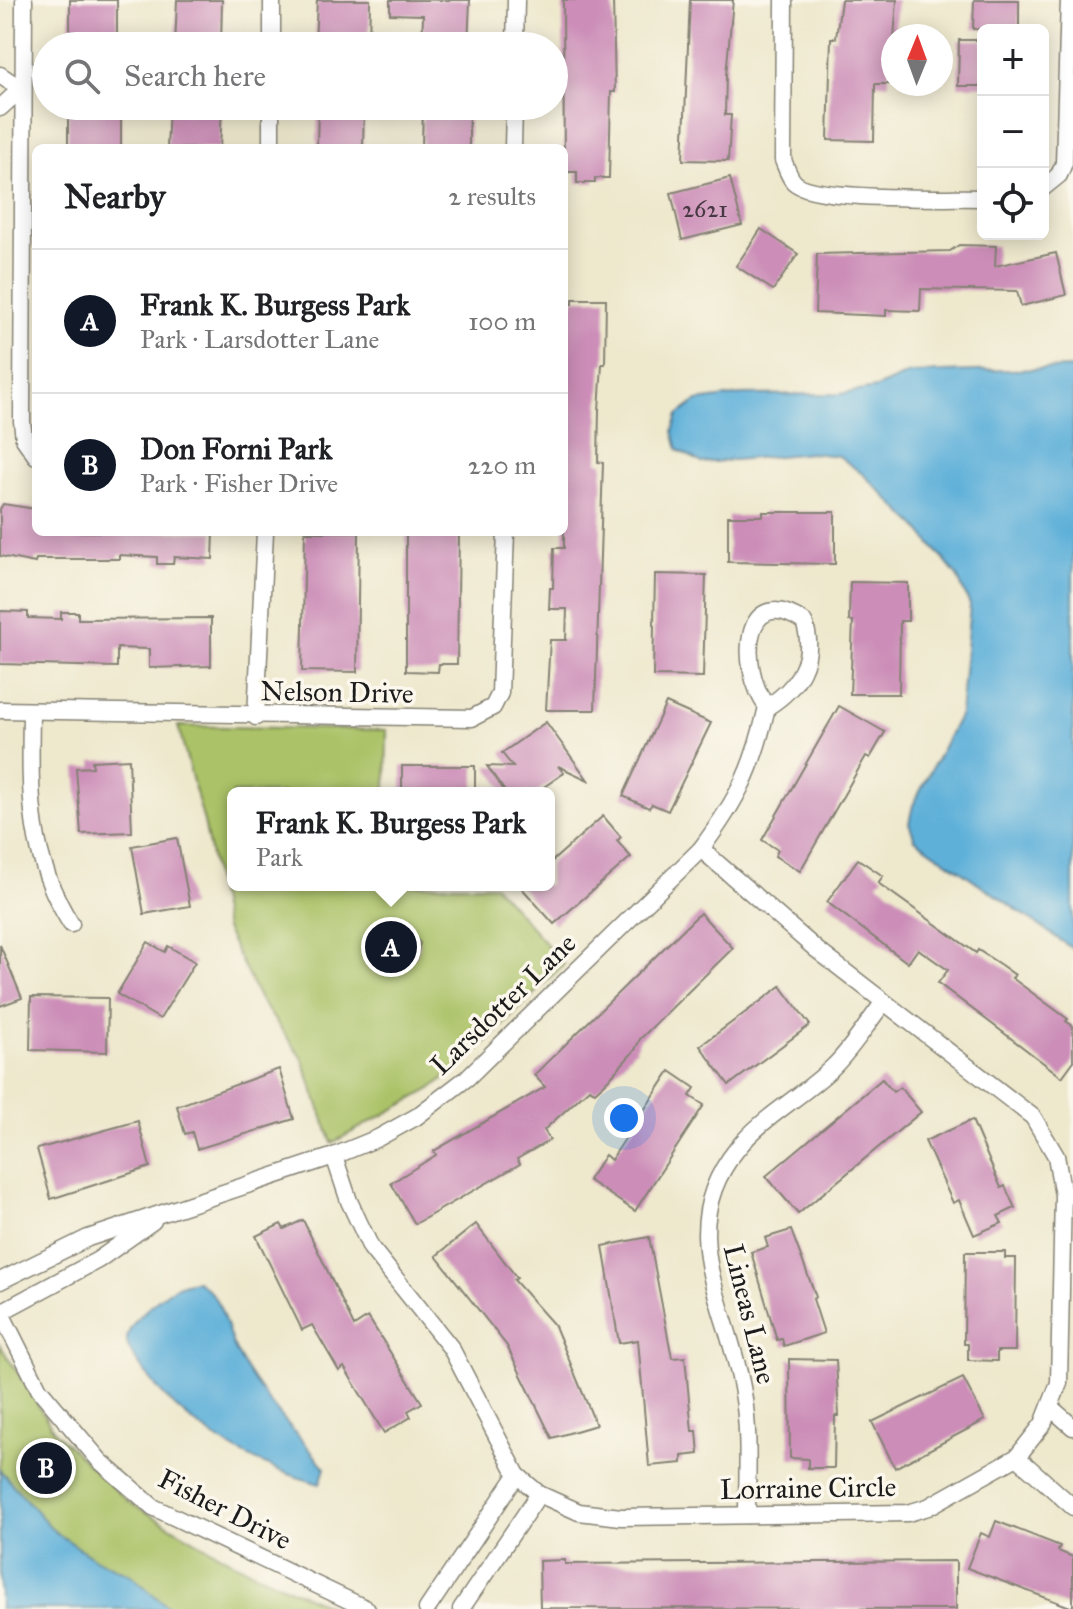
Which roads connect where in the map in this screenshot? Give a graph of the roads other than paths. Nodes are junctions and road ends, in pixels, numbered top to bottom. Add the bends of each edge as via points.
1 (24, 0) edge
2 (272, 0) edge
3 (516, 0) edge
4 (784, 0) edge
5 (1069, 0) edge
6 (272, 32) edge
7 (515, 32) edge
8 (0, 75) edge
9 (21, 89) junction
10 (0, 108) edge
11 (271, 120) edge
12 (514, 120) edge
13 (271, 144) edge
14 (513, 144) edge
15 (1049, 183) edge
16 (977, 198) edge
17 (32, 450) edge
18 (265, 536) edge
19 (506, 536) edge
20 (767, 707) junction
21 (0, 710) edge
22 (31, 711) junction
23 (256, 717) junction
24 (701, 849) junction
25 (71, 924) dead end
26 (883, 1003) junction
27 (334, 1156) junction
28 (1064, 1158) edge
29 (166, 1211) junction
30 (1068, 1246) edge
31 (0, 1281) edge
32 (0, 1311) edge
33 (1050, 1407) junction
34 (1073, 1427) edge
35 (1017, 1457) junction
36 (517, 1475) junction
37 (539, 1494) junction
38 (1073, 1507) edge
39 (747, 1515) junction
40 (367, 1609) edge
41 (427, 1609) edge
42 (461, 1609) edge

1 - 9 street
2 - 6 street
3 - 7 street
4 - 16 street via 783,160 794,183 811,192 838,195
5 - 15 street via 1064,163
8 - 9 street
9 - 10 street
9 - 17 street via 22,421
11 - 13 street
12 - 14 street
18 - 23 street
19 - 23 street, Nelson Drive via 503,675 500,693 484,713 456,720
20 - 20 street via 782,699 809,656 804,622 779,611 755,624 747,655 755,691
20 - 24 street, Larsdotter Lane via 747,779
21 - 22 street, Nelson Drive
22 - 23 street, Nelson Drive
22 - 25 street via 31,806 42,867
24 - 26 street, Lorraine Circle
24 - 27 street, Larsdotter Lane via 467,1078 416,1117
26 - 28 street, Lorraine Circle via 1015,1100
26 - 39 street, Lineas Lane via 834,1066 754,1129 722,1171 710,1198 705,1241 711,1281 747,1414
27 - 29 street, Larsdotter Lane
27 - 36 street, Lorraine Circle via 371,1248 451,1348
28 - 30 street, Lorraine Circle
29 - 31 street, Larsdotter Lane via 88,1238
29 - 32 street, Larsdotter Lane via 98,1260
30 - 33 street, Lorraine Circle via 1059,1383
32 - 40 street, Fisher Drive via 39,1389 100,1461 153,1507
33 - 34 street
33 - 35 street, Lorraine Circle
35 - 38 street
35 - 39 street, Lorraine Circle via 908,1513
36 - 37 street, Lorraine Circle
36 - 41 street
37 - 39 street, Lorraine Circle via 597,1516
37 - 42 street

